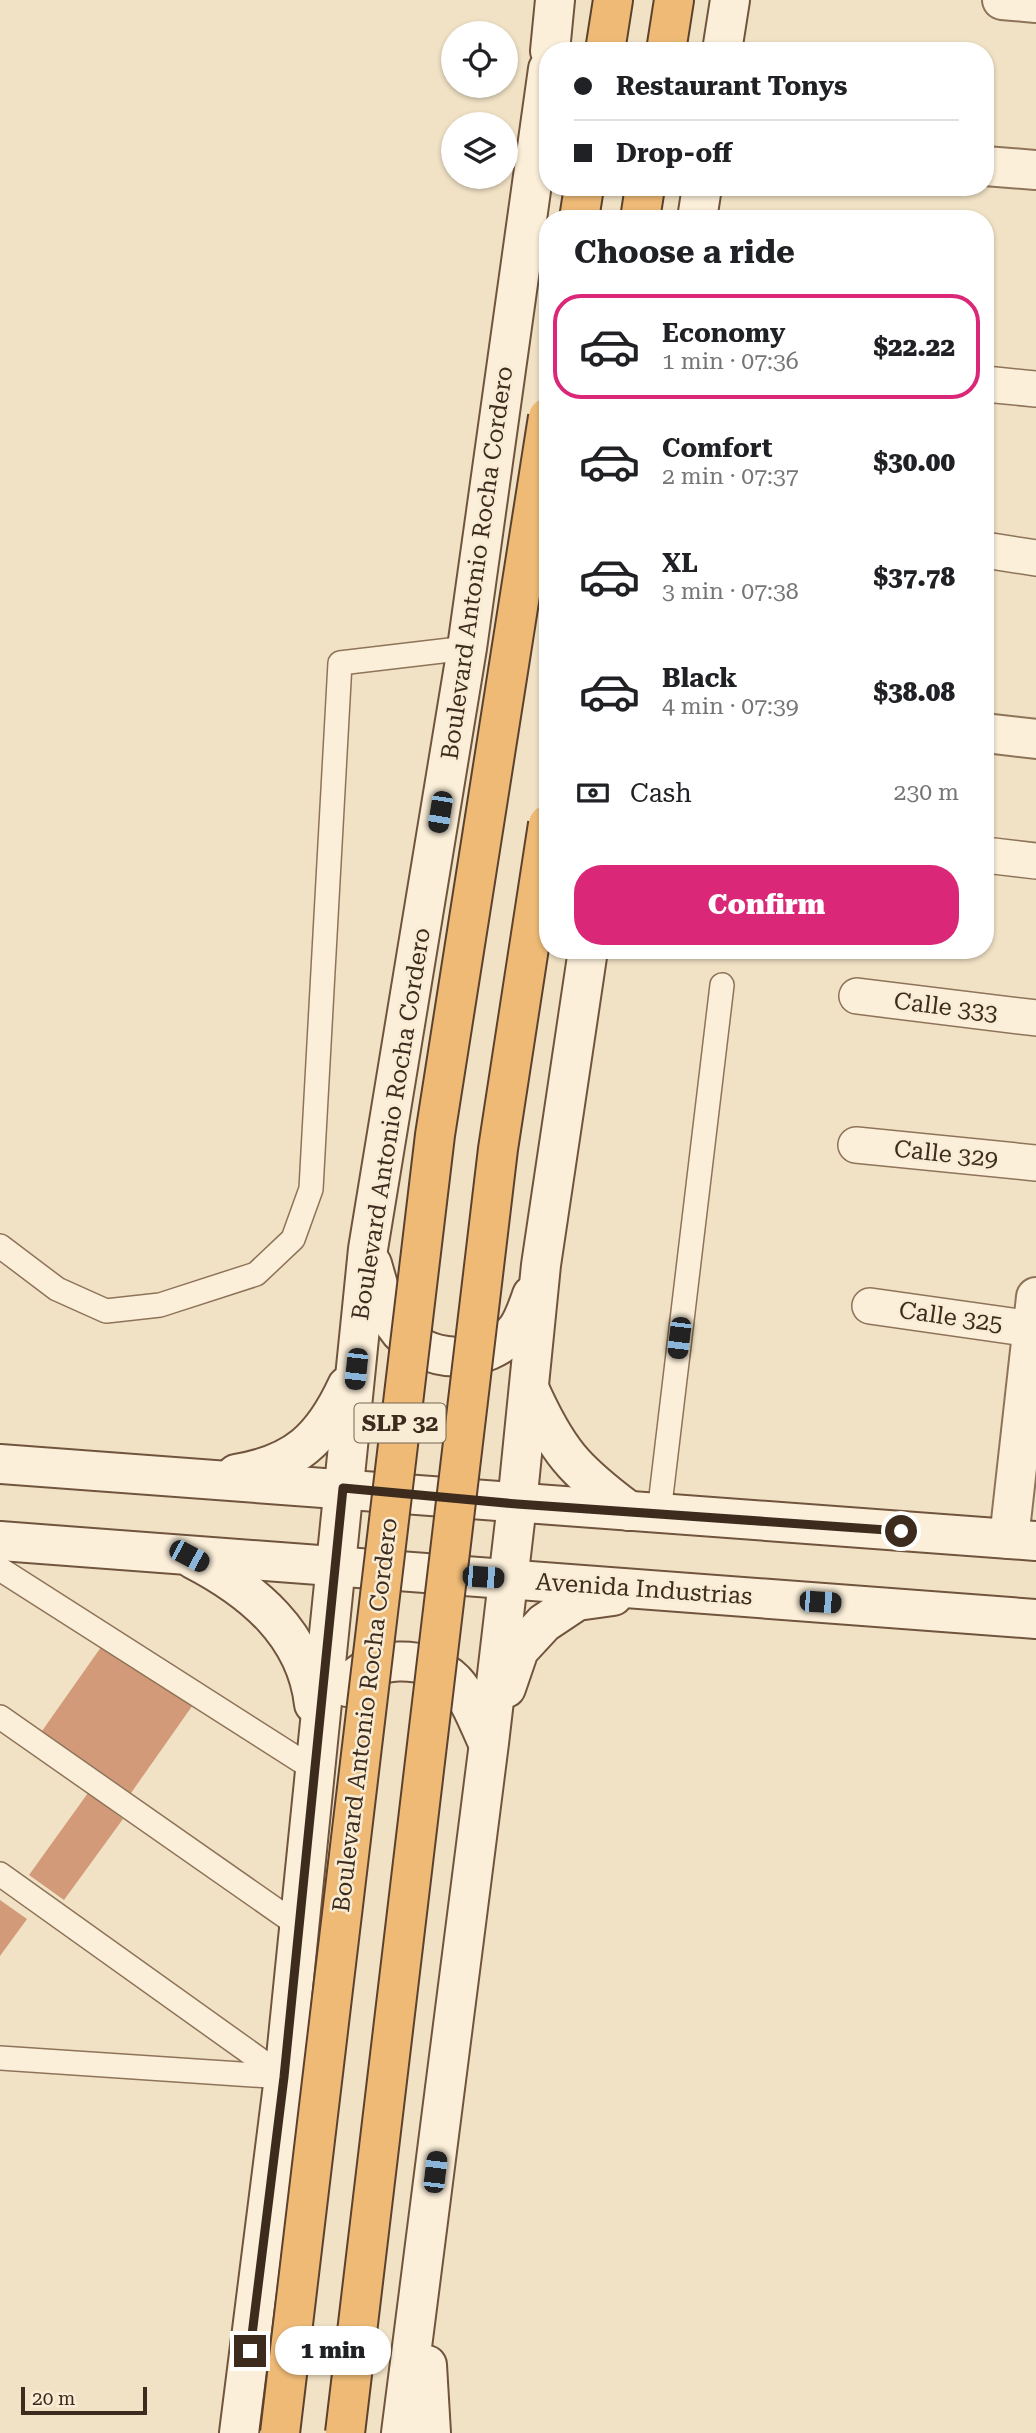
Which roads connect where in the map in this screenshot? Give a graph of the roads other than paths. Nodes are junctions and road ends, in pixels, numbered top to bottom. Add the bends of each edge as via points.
1 (555, 0) edge
2 (613, 0) edge
3 (674, 0) edge
4 (730, 0) edge
5 (1002, 0) edge
6 (1036, 3) edge
7 (551, 42) edge
8 (607, 42) edge
9 (667, 42) edge
10 (723, 42) edge
11 (539, 133) edge
12 (994, 167) edge
13 (1036, 170) edge
14 (994, 385) edge
15 (1036, 389) edge
16 (539, 474) edge
17 (994, 551) edge
18 (1036, 558) edge
19 (467, 648) junction
20 (994, 734) edge
21 (1036, 739) edge
22 (994, 856) edge
23 (1036, 861) edge
24 (539, 882) edge
25 (587, 959) edge
26 (722, 985) dead end
27 (857, 996) dead end
28 (1036, 1018) edge
29 (856, 1145) dead end
30 (1036, 1163) edge
31 (0, 1246) edge
32 (368, 1249) junction
33 (541, 1265) junction
34 (870, 1306) dead end
35 (1034, 1313) edge
36 (356, 1369) junction
37 (527, 1385) junction
38 (0, 1464) edge
39 (209, 1479) junction
40 (343, 1488) junction
41 (517, 1504) junction
42 (644, 1512) junction
43 (1023, 1540) edge
44 (0, 1541) edge
45 (153, 1552) junction
46 (335, 1566) junction
47 (0, 1569) edge
48 (507, 1578) junction
49 (658, 1590) junction
50 (1036, 1619) edge
51 (0, 1717) edge
52 (489, 1743) junction
53 (316, 1754) junction
54 (0, 1874) edge
55 (299, 1926) junction
56 (0, 2058) edge
57 (284, 2077) junction
58 (421, 2279) junction
59 (239, 2433) edge
60 (280, 2433) edge
61 (345, 2433) edge
62 (401, 2433) edge
63 (431, 2433) edge

1 - 7 main road
2 - 8 highway
3 - 9 highway
4 - 10 main road
5 - 6 main road
11 - 19 main road, Boulevard Antonio Rocha Cordero / SLP 32
12 - 13 main road
14 - 15 street
16 - 60 highway, Boulevard Antonio Rocha Cordero / SLP 32, bridge via 435,1135
17 - 18 street
19 - 31 lane via 340,663 311,1189 293,1239 256,1274 160,1306 106,1311 57,1289
19 - 32 main road, Boulevard Antonio Rocha Cordero / SLP 32
20 - 21 main road
22 - 23 street
24 - 61 highway, SLP 32, bridge via 498,1149
25 - 33 main road
26 - 42 lane
27 - 28 street, Calle 333
29 - 30 street, Calle 329
32 - 33 main road via 395,1326 412,1343 457,1358 499,1345 516,1330
32 - 36 main road, Boulevard Antonio Rocha Cordero / SLP 32
33 - 37 main road
34 - 35 street, Calle 325
35 - 43 main road
36 - 39 main road via 332,1418 314,1440 282,1460
36 - 40 main road, Boulevard Antonio Rocha Cordero / SLP 32
37 - 41 main road
37 - 42 main road via 548,1431 568,1460 593,1484
38 - 39 main road
39 - 40 main road
40 - 41 main road
40 - 46 main road, Boulevard Antonio Rocha Cordero / SLP 32
41 - 42 main road
41 - 48 main road
42 - 43 main road
44 - 45 main road, Avenida Industrias
45 - 46 main road, Avenida Industrias
45 - 53 main road via 189,1556 222,1574 281,1623 312,1684
46 - 48 main road, Avenida Industrias
46 - 53 main road, Boulevard Antonio Rocha Cordero / SLP 32
47 - 53 lane
48 - 49 main road, Avenida Industrias
48 - 52 main road
49 - 50 main road, Avenida Industrias
49 - 52 main road via 577,1601 544,1623 519,1650
51 - 55 lane
52 - 53 main road via 467,1696 452,1679 430,1666 406,1661 381,1663 353,1677
52 - 58 main road
53 - 55 main road, Boulevard Antonio Rocha Cordero / SLP 32
54 - 57 lane
55 - 57 main road, Boulevard Antonio Rocha Cordero / SLP 32
56 - 57 lane
57 - 59 main road, Boulevard Antonio Rocha Cordero / SLP 32
58 - 62 main road
58 - 63 main road

